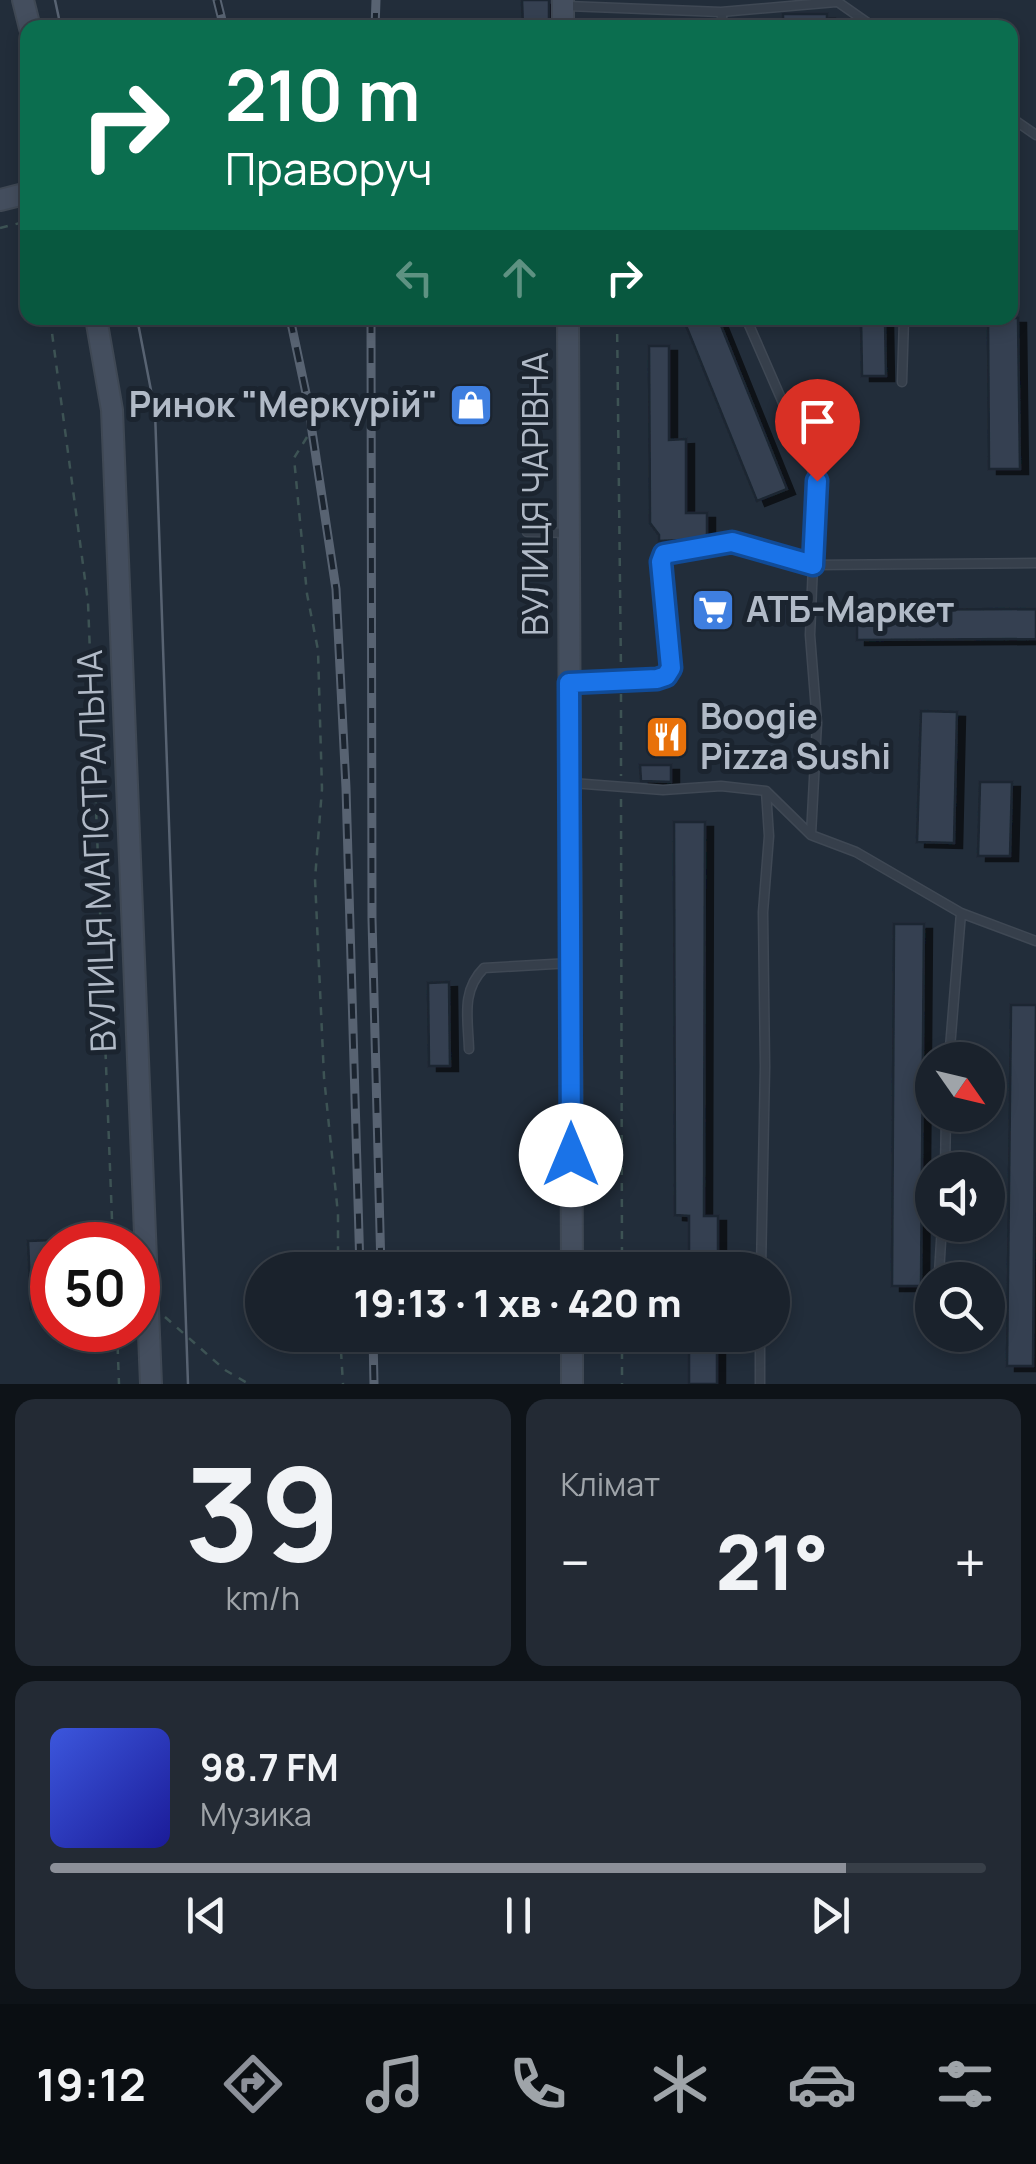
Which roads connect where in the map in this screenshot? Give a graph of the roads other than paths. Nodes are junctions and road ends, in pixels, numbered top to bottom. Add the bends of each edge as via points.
1 (836, 1) edge
2 (563, 11) edge
3 (721, 12) junction
4 (722, 20) edge
5 (863, 20) edge
6 (97, 325) edge
7 (568, 325) edge
8 (749, 325) edge
9 (904, 325) edge
10 (902, 382) dead end
11 (527, 532) dead end
12 (569, 532) junction
13 (1036, 563) edge
14 (813, 565) junction
15 (569, 683) junction
16 (570, 783) junction
17 (766, 791) junction
18 (811, 835) junction
19 (961, 913) junction
20 (1036, 941) edge
21 (570, 964) junction
22 (950, 1042) edge
23 (469, 1049) dead end
24 (572, 1252) edge
25 (761, 1252) edge
26 (572, 1352) edge
27 (760, 1352) edge
28 (151, 1384) edge
29 (572, 1384) edge
30 (760, 1384) edge

1 - 3 lane
1 - 5 lane
2 - 3 lane via 601,5
3 - 4 lane
6 - 28 street, ВУЛИЦЯ МАГІСТРАЛЬНА via 112,410
7 - 12 street, ВУЛИЦЯ ЧАРІВНА
8 - 14 lane via 817,481
9 - 10 lane
11 - 12 lane
12 - 15 street, ВУЛИЦЯ ЧАРІВНА
13 - 14 lane
14 - 15 lane via 732,542 664,554 671,668 666,676
14 - 18 lane
15 - 16 street, ВУЛИЦЯ ЧАРІВНА
16 - 17 lane
16 - 21 street, ВУЛИЦЯ ЧАРІВНА
17 - 18 lane
17 - 25 lane
18 - 19 lane via 856,852
19 - 20 lane
19 - 22 lane
21 - 23 lane via 484,968 467,994
21 - 24 street, ВУЛИЦЯ ЧАРІВНА
26 - 29 street
27 - 30 lane

